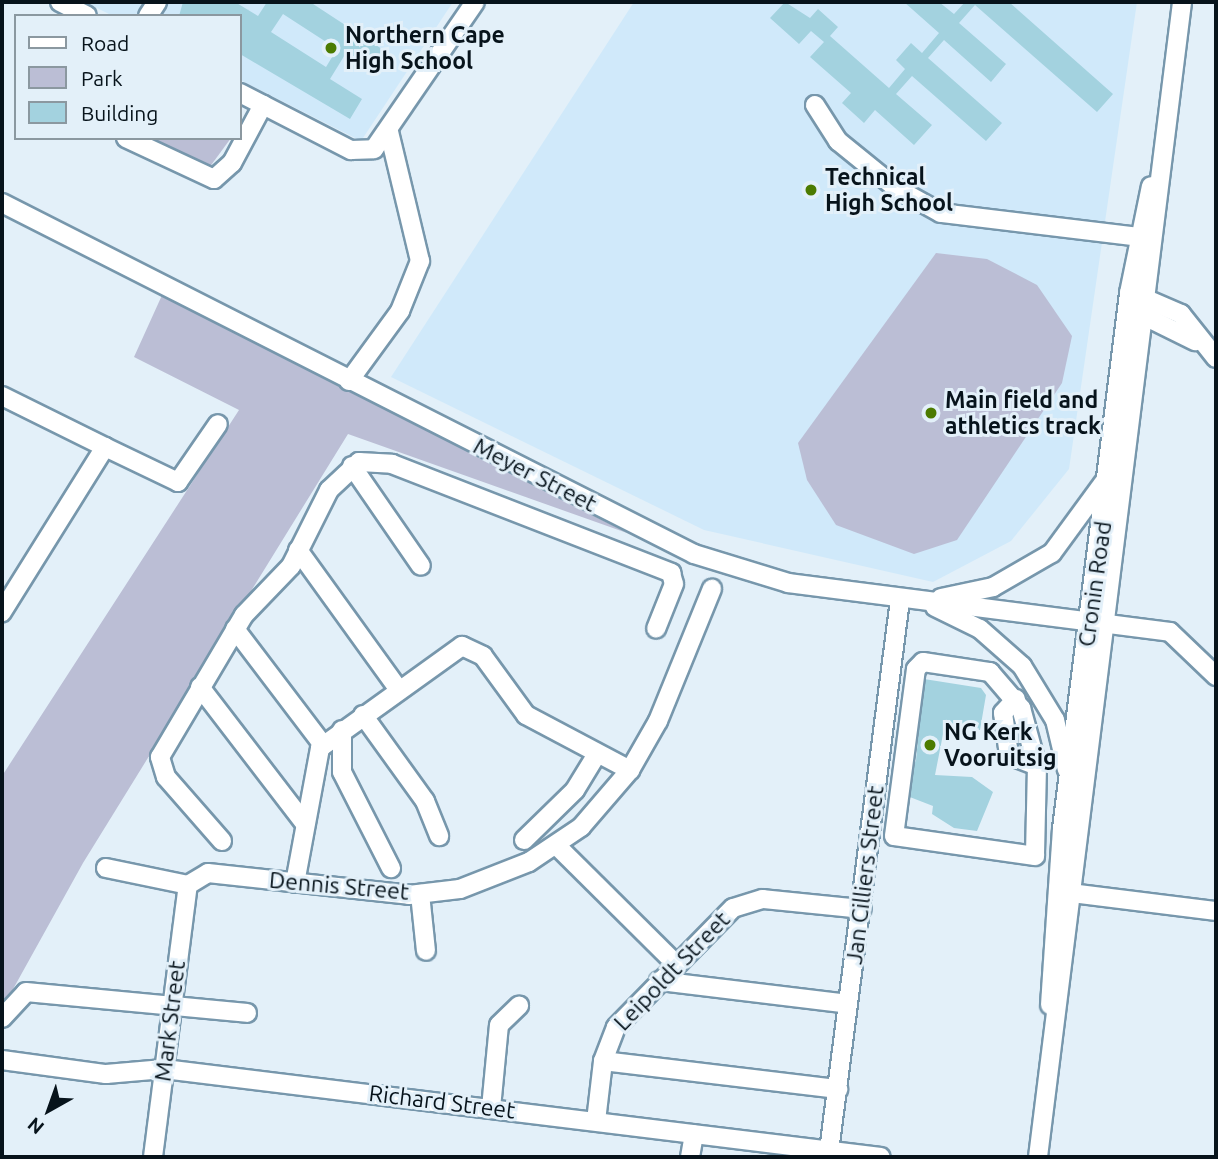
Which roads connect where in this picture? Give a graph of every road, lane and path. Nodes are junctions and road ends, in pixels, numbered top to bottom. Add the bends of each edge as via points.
1 (60, 2) edge
2 (475, 2) edge
3 (1182, 2) edge
4 (83, 14) edge
5 (242, 94) edge
6 (263, 105) junction
7 (815, 105) dead end
8 (388, 132) junction
9 (130, 140) edge
10 (2, 203) edge
11 (1147, 238) junction
12 (1128, 301) junction
13 (1147, 306) junction
14 (1214, 356) edge
15 (349, 381) junction
16 (2, 396) edge
17 (218, 424) dead end
18 (97, 443) junction
19 (352, 466) junction
20 (1111, 469) junction
21 (298, 550) junction
22 (421, 566) dead end
23 (712, 589) dead end
24 (900, 600) junction
25 (4, 602) edge
26 (924, 602) junction
27 (1099, 620) junction
28 (235, 629) junction
29 (656, 629) dead end
30 (1216, 676) edge
31 (200, 687) junction
32 (399, 690) junction
33 (1016, 699) junction
34 (363, 715) junction
35 (342, 730) junction
36 (323, 745) junction
37 (597, 754) junction
38 (1037, 766) junction
39 (630, 770) junction
40 (1070, 780) junction
41 (305, 824) junction
42 (439, 836) dead end
43 (1039, 839) junction
44 (524, 840) dead end
45 (222, 841) dead end
46 (1060, 843) junction
47 (557, 846) junction
48 (1079, 846) junction
49 (106, 868) dead end
50 (391, 868) dead end
51 (295, 883) junction
52 (188, 885) junction
53 (1064, 892) junction
54 (420, 894) junction
55 (861, 909) junction
56 (1216, 911) edge
57 (426, 951) dead end
58 (676, 964) junction
59 (659, 981) junction
60 (848, 1004) junction
61 (519, 1006) dead end
62 (172, 1008) junction
63 (6, 1011) edge
64 (247, 1013) dead end
65 (2, 1060) edge
66 (603, 1061) junction
67 (164, 1069) junction
68 (838, 1089) junction
69 (491, 1108) junction
70 (596, 1121) junction
71 (694, 1134) junction
72 (829, 1151) junction
73 (153, 1157) edge
74 (690, 1157) edge
75 (881, 1157) edge
76 (1038, 1157) edge

1 - 4 street
2 - 8 street
3 - 11 street, Cronin Road via 1163,157
5 - 6 street
6 - 8 street via 356,152 374,149
6 - 9 street via 232,163 214,179
7 - 11 street via 838,141 896,188 942,213
8 - 15 street via 420,261 400,311
10 - 15 street, Meyer Street
11 - 12 street, Cronin Road
11 - 13 street, Cronin Road
12 - 13 street
12 - 20 street, Cronin Road
13 - 14 street via 1181,314
13 - 27 street, Cronin Road
15 - 24 street, Meyer Street via 694,554 788,583
16 - 18 street
17 - 18 street via 178,482
18 - 25 street
19 - 21 street via 329,489
19 - 22 street
19 - 29 street via 373,459 392,464 671,573 674,584
20 - 26 street via 1052,553 993,587
20 - 27 street, Cronin Road
21 - 28 street
21 - 32 street
23 - 39 street, Dennis Street via 658,720
24 - 26 street, Meyer Street
24 - 55 street, Jan Cilliers Street
26 - 27 street, Meyer Street
26 - 40 street via 980,629 1022,666 1055,720
27 - 30 street, Meyer Street via 1176,635
27 - 40 street, Cronin Road
27 - 48 street, Cronin Road
28 - 31 street
28 - 36 street
31 - 41 street
31 - 45 street via 160,763
32 - 34 street
32 - 37 street via 470,647 526,715
33 - 38 street
33 - 38 street via 1003,713 1009,754
33 - 43 street via 998,677 980,669 927,661 916,668 894,835 1033,857
34 - 35 street
34 - 42 street via 425,801
35 - 36 street
35 - 50 street via 342,772
36 - 41 street
37 - 39 street
37 - 44 street via 575,790
38 - 43 street
39 - 47 street, Dennis Street via 600,809
40 - 46 street, Cronin Road
41 - 51 street
43 - 46 street
46 - 48 street
46 - 53 street, Cronin Road
47 - 54 street, Dennis Street via 481,883
47 - 58 street
48 - 53 street, Cronin Road
49 - 52 street
51 - 52 street, Dennis Street via 208,873
51 - 54 street, Dennis Street
52 - 62 street, Mark Street
53 - 56 street
53 - 76 street, Cronin Road
54 - 57 street
55 - 58 street, Leipoldt Street via 745,901
55 - 60 street, Jan Cilliers Street
58 - 59 street, Leipoldt Street
59 - 60 street
59 - 66 street, Leipoldt Street via 615,1027
60 - 68 street, Jan Cilliers Street
61 - 69 street via 499,1025
62 - 63 street via 26,992
62 - 64 street
62 - 67 street, Mark Street
65 - 67 street, Richard Street via 106,1074
66 - 68 street
66 - 70 street, Leipoldt Street
67 - 69 street, Richard Street
67 - 73 street, Mark Street
68 - 72 street, Jan Cilliers Street
69 - 70 street, Richard Street
70 - 71 street, Richard Street
71 - 72 street, Richard Street
71 - 74 street
72 - 75 street, Richard Street

